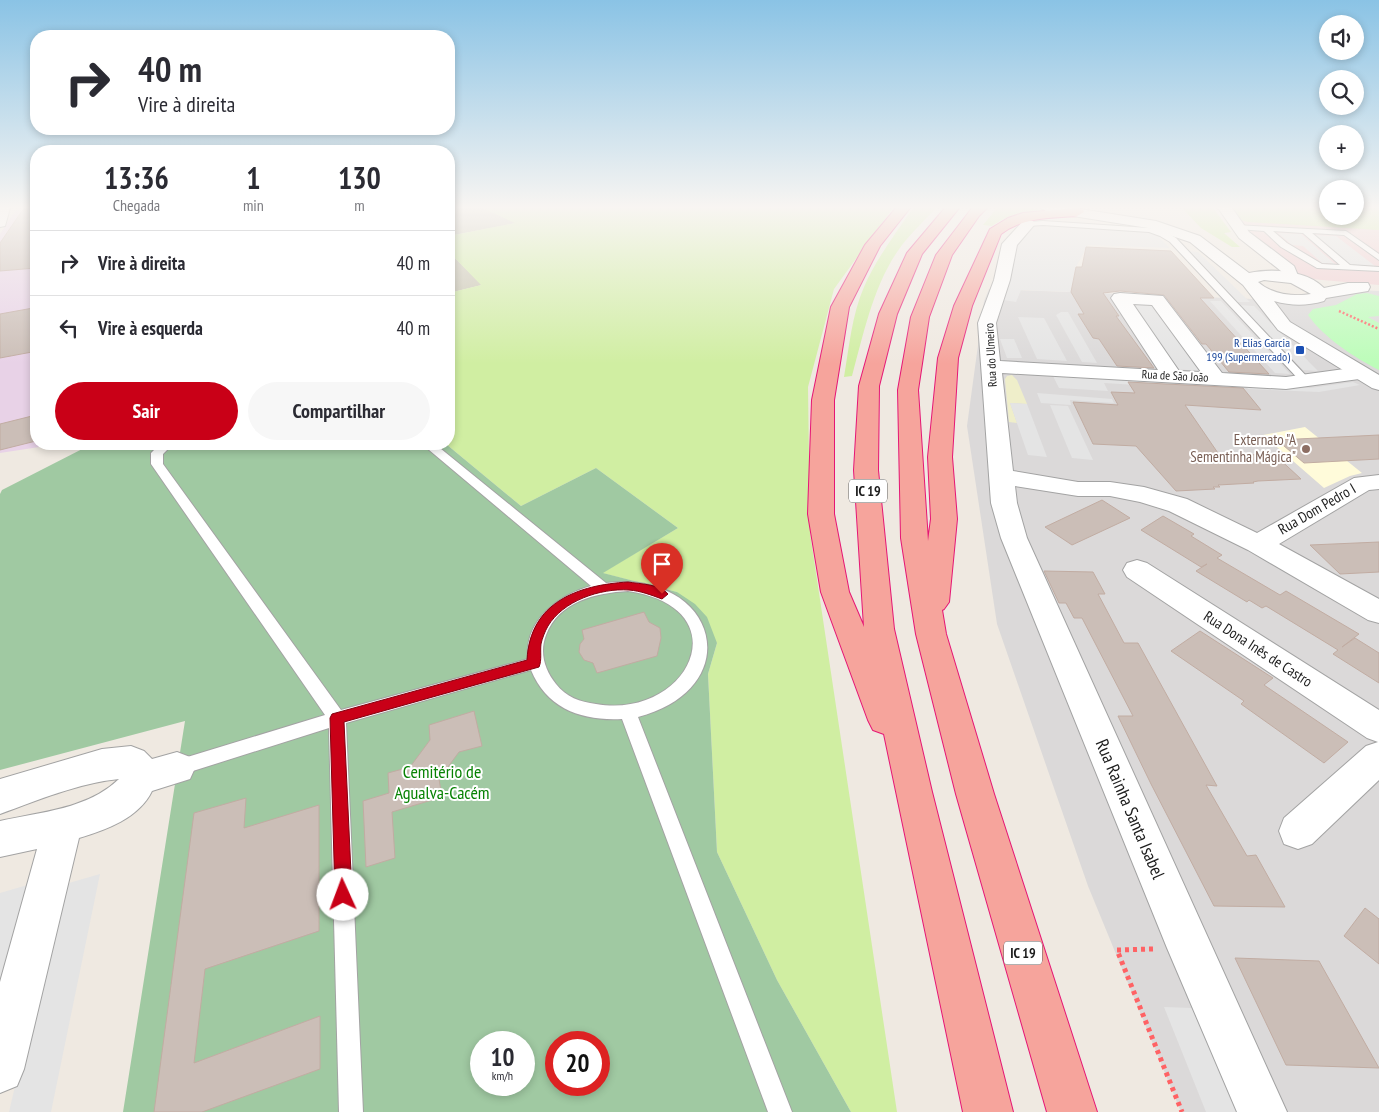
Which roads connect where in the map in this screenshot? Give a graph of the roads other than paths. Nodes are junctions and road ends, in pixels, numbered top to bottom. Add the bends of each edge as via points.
1 (866, 260) edge
2 (912, 260) edge
3 (942, 260) edge
4 (983, 260) edge
5 (1006, 260) edge
6 (1192, 260) edge
7 (1225, 260) edge
8 (1234, 260) edge
9 (1276, 260) edge
10 (1310, 260) edge
11 (1340, 260) edge
12 (1350, 268) junction
13 (1379, 269) edge
14 (1298, 280) junction
15 (1255, 281) junction
16 (1371, 288) edge
17 (1320, 294) junction
18 (1293, 300) junction
19 (1314, 345) junction
20 (990, 366) junction
21 (1359, 374) junction
22 (1172, 376) junction
23 (1216, 379) junction
24 (1306, 381) junction
25 (1379, 384) edge
26 (161, 450) edge
27 (435, 450) edge
28 (1379, 482) edge
29 (1003, 490) junction
30 (1258, 544) junction
31 (1137, 570) dead end
32 (603, 588) junction
33 (1379, 612) edge
34 (931, 634) junction
35 (534, 663) junction
36 (628, 712) junction
37 (337, 718) junction
38 (1379, 728) edge
39 (1379, 757) edge
40 (177, 768) joint
41 (140, 778) junction
42 (914, 792) junction
43 (0, 797) edge
44 (63, 824) junction
45 (1298, 831) dead end
46 (0, 839) edge
47 (0, 1069) edge
48 (351, 1112) edge
49 (780, 1112) edge
50 (988, 1112) edge
51 (1072, 1112) edge
52 (1262, 1112) edge

1 - 42 highway via 840,307 823,400 821,514 835,592
2 - 42 highway, IC 19 via 888,314 869,386 866,470 879,629
3 - 34 highway, IC 19 via 920,317 908,390 914,538
4 - 34 highway via 963,306 948,358 940,457 944,519
5 - 20 street, Rua do Ulmeiro via 987,323
6 - 24 lane, Rua do Ulmeiro
7 - 15 street
8 - 15 street
9 - 14 street
10 - 12 lane via 1320,266
11 - 12 lane
12 - 13 lane
14 - 15 street
14 - 16 street
14 - 17 street via 1314,286
15 - 18 street via 1270,295
15 - 19 street via 1284,326
16 - 17 street via 1348,288
17 - 18 street via 1313,299
18 - 19 street via 1284,311 1291,324
19 - 21 street
20 - 22 street, Rua de São João
20 - 29 street, Rua do Ulmeiro
21 - 24 street, Rua de São João
21 - 25 street
22 - 23 street, Rua de São João
22 - 23 street via 1120,298 1157,300
23 - 24 street, Rua de São João
26 - 37 lane via 157,454 157,464
27 - 32 lane
28 - 30 street, Rua Dom Pedro I via 1363,483
29 - 30 street via 1110,490 1144,495 1178,505
29 - 52 street, Rua Rainha Santa Isabel via 1014,538
30 - 33 street
31 - 38 street, Rua Dona Inês de Castro
32 - 35 lane via 572,599 543,623 535,643
32 - 36 lane via 628,586 652,590 673,599 690,613 699,631 701,651 694,671 679,690 656,704
34 - 51 highway, IC 19 via 974,794
35 - 36 lane via 541,681 556,696 577,707 602,713
35 - 37 lane
36 - 49 lane
37 - 40 lane
37 - 48 lane
39 - 45 street
40 - 41 street
41 - 43 street via 141,772 131,762 102,765
41 - 44 street via 125,799 96,815
42 - 50 highway, IC 19
44 - 46 street
44 - 47 street

